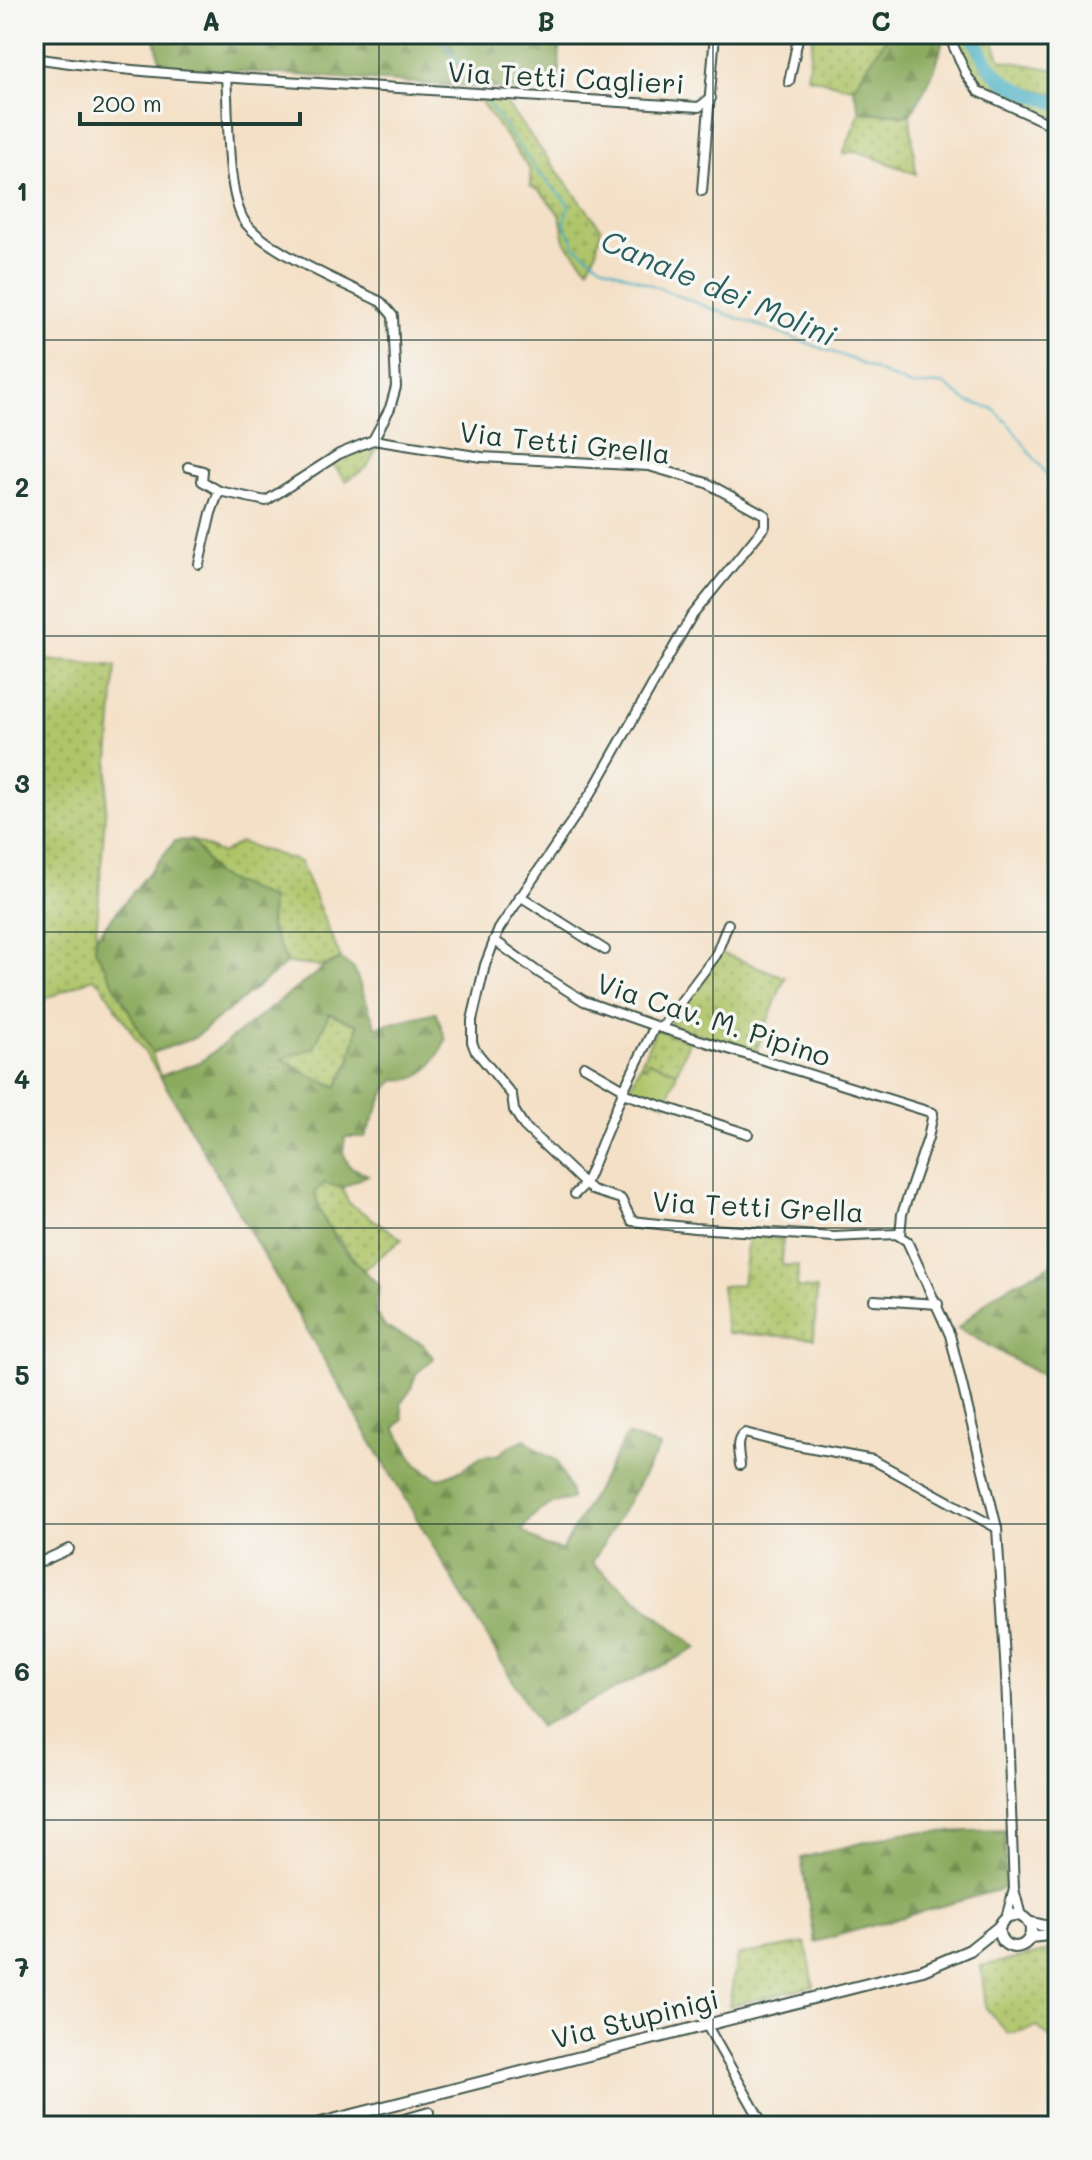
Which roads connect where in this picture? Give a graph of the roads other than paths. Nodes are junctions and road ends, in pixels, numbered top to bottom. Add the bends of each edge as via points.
1 (715, 34) edge
2 (799, 34) edge
3 (948, 34) edge
4 (34, 58) edge
5 (226, 77) junction
6 (789, 82) dead end
7 (711, 98) junction
8 (1058, 128) edge
9 (702, 191) dead end
10 (373, 440) junction
11 (188, 467) dead end
12 (219, 491) junction
13 (199, 564) dead end
14 (520, 896) junction
15 (728, 924) dead end
16 (494, 940) junction
17 (605, 950) dead end
18 (658, 1027) junction
19 (584, 1066) dead end
20 (623, 1091) junction
21 (748, 1134) dead end
22 (585, 1184) junction
23 (575, 1194) dead end
24 (900, 1235) junction
25 (874, 1300) dead end
26 (938, 1304) junction
27 (740, 1465) dead end
28 (997, 1528) junction
29 (69, 1549) dead end
30 (34, 1565) edge
31 (1014, 1889) junction
32 (1025, 1919) junction
33 (1003, 1922) junction
34 (1058, 1932) edge
35 (1030, 1937) junction
36 (1007, 1945) junction
37 (970, 1950) junction
38 (706, 2024) junction
39 (429, 2112) dead end
40 (357, 2114) junction
41 (309, 2126) edge
42 (359, 2126) edge
43 (392, 2126) edge
44 (764, 2126) edge

1 - 7 street, Via Tetti Caglieri
2 - 6 street
3 - 8 street via 978,91
4 - 5 street, Via Tetti Caglieri
5 - 7 street, Via Tetti Caglieri via 699,107
5 - 10 street via 234,191 244,219 276,248 381,302 393,316 396,387
7 - 9 street, Via Tetti Caglieri
10 - 12 street via 339,454 266,501
10 - 14 street, Via Tetti Grella via 482,457 649,466 707,483 766,518 765,526 691,617 593,790
11 - 12 street via 203,471 202,481
12 - 13 street
14 - 16 street, Via Tetti Grella
14 - 17 street
15 - 18 street via 716,955
16 - 18 street, Via Cav. M. Pipino via 584,1001
16 - 22 street, Via Tetti Grella via 472,1020 472,1042 512,1095 524,1126
18 - 20 street
18 - 24 street, Via Cav. M. Pipino via 933,1113
19 - 20 street
20 - 21 street
20 - 22 street
22 - 23 street
22 - 24 street, Via Tetti Grella via 621,1199 630,1219 637,1222 834,1237
24 - 26 street, Via Tetti Grella
25 - 26 street
26 - 28 street, Via Tetti Grella via 953,1345
27 - 28 street via 738,1443 745,1433 873,1460
28 - 31 street, Via Tetti Grella
29 - 30 street
31 - 32 street, Via Tetti Grella
31 - 33 street, Via Tetti Grella
32 - 33 street, Via Stupinigi
32 - 34 street, Via Stupinigi
32 - 35 street
33 - 36 street via 1000,1937
33 - 37 street, Via Stupinigi
34 - 35 street, Via Stupinigi
35 - 36 street, Via Stupinigi via 1023,1945
36 - 37 street, Via Stupinigi
37 - 38 street, Via Stupinigi via 933,1967
38 - 40 street, Via Stupinigi
38 - 44 street
39 - 43 street
40 - 41 street, Via Stupinigi
40 - 42 street

